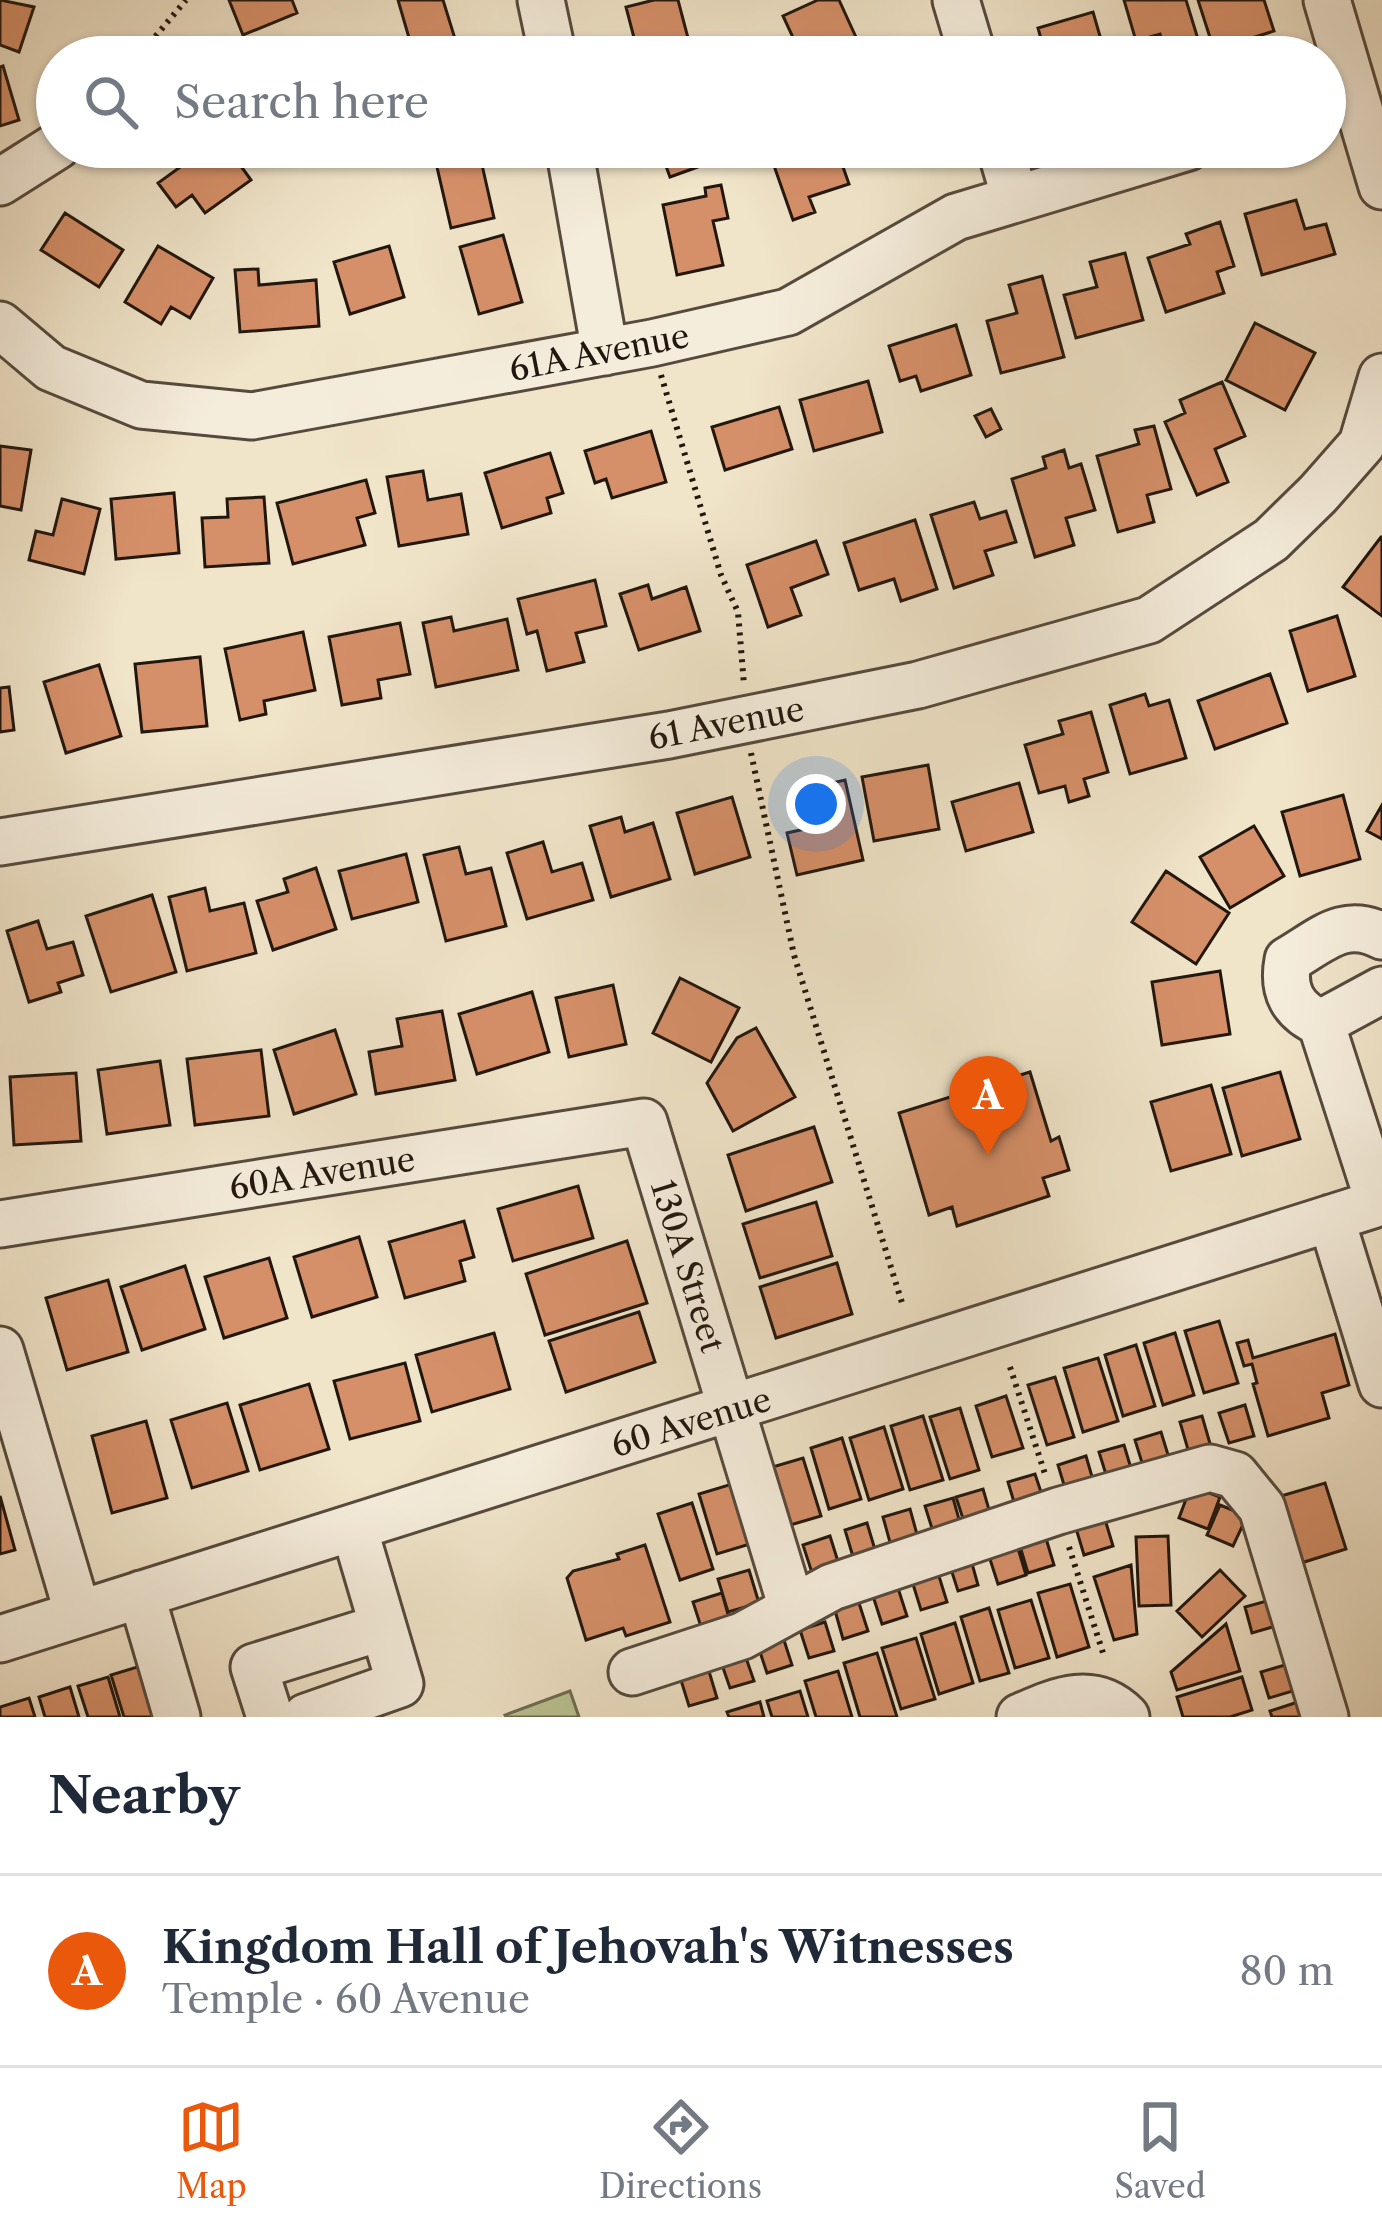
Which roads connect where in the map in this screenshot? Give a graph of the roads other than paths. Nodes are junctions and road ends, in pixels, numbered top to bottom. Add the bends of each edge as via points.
1 (541, 0) edge
2 (956, 0) edge
3 (1328, 0) edge
4 (549, 36) edge
5 (967, 36) edge
6 (1333, 36) edge
7 (1346, 112) edge
8 (36, 159) edge
9 (573, 168) edge
10 (1006, 168) edge
11 (1117, 168) edge
12 (0, 182) edge
13 (1382, 186) edge
14 (1015, 198) junction
15 (0, 325) edge
16 (605, 352) junction
17 (1382, 377) edge
18 (1372, 449) edge
19 (0, 842) edge
20 (1382, 936) edge
21 (1382, 990) edge
22 (1321, 1023) junction
23 (644, 1122) joint
24 (1380, 1203) edge
25 (1331, 1218) junction
26 (0, 1224) edge
27 (0, 1350) edge
28 (1382, 1384) edge
29 (731, 1410) junction
30 (354, 1528) junction
31 (141, 1594) junction
32 (792, 1608) junction
33 (78, 1614) junction
34 (383, 1627) junction
35 (0, 1639) edge
36 (632, 1672) dead end
37 (1126, 1715) edge
38 (177, 1717) edge
39 (270, 1717) edge
40 (306, 1717) edge
41 (1020, 1717) edge
42 (1324, 1717) edge

1 - 4 street
2 - 5 street
3 - 6 street
7 - 13 street
8 - 12 street
9 - 16 street
10 - 14 street
11 - 14 street, 61A Avenue
14 - 16 street, 61A Avenue via 956,217 788,312
15 - 16 street, 61A Avenue via 51,368 141,405 252,416
17 - 18 street
18 - 19 street, 61 Avenue via 1271,540 1149,620 917,686 689,732
20 - 22 street via 1344,928 1288,960 1290,1001
21 - 22 street
22 - 24 street
23 - 26 street, 60A Avenue
23 - 29 street, 130A Street
24 - 25 street, 60 Avenue
25 - 28 street
25 - 29 street, 60 Avenue
27 - 33 street
29 - 30 street, 60 Avenue
29 - 32 street, 130A Street
30 - 31 street, 60 Avenue
30 - 34 street
31 - 33 street, 60 Avenue
31 - 38 street
32 - 36 street via 742,1636
32 - 42 street via 1058,1511 1210,1468 1235,1475 1262,1508
33 - 35 street, 60 Avenue
34 - 39 street via 254,1667
34 - 40 street via 400,1684
37 - 41 street via 1098,1699 1069,1696

